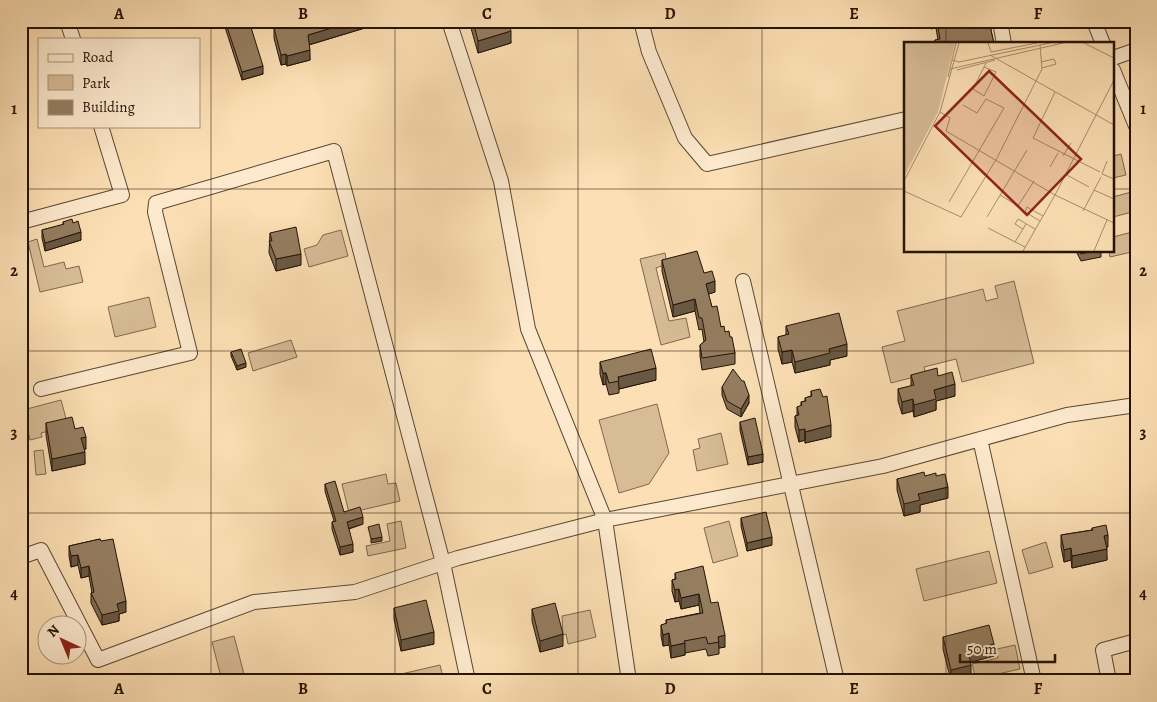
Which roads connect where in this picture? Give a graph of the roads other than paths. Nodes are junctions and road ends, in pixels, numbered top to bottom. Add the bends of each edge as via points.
1 (68, 21) edge
2 (449, 21) edge
3 (641, 21) edge
4 (1000, 21) edge
5 (1094, 21) edge
6 (73, 38) edge
7 (1004, 42) edge
8 (1102, 42) edge
9 (1136, 50) edge
10 (1114, 58) edge
11 (1114, 72) edge
12 (904, 119) edge
13 (1136, 126) edge
14 (102, 128) edge
15 (21, 222) edge
16 (743, 281) dead end
17 (42, 389) dead end
18 (1136, 405) edge
19 (980, 439) junction
20 (790, 484) junction
21 (605, 520) junction
22 (21, 557) edge
23 (443, 563) junction
24 (1136, 641) edge
25 (468, 681) edge
26 (629, 681) edge
27 (837, 681) edge
28 (1034, 681) edge
29 (1109, 681) edge

1 - 6 street
2 - 21 street via 502,181 528,329
3 - 12 street via 649,52 685,138 707,164
4 - 7 street
5 - 8 street
9 - 10 street
11 - 13 street
14 - 15 street via 122,195
16 - 20 street
17 - 23 street via 190,353 155,212 156,203 334,150
18 - 19 street via 1067,415
19 - 20 street via 884,466
19 - 28 street
20 - 21 street
20 - 27 street
21 - 23 street
21 - 26 street
22 - 23 street via 42,550 98,660 254,602 355,592
23 - 25 street
24 - 29 street via 1103,650

